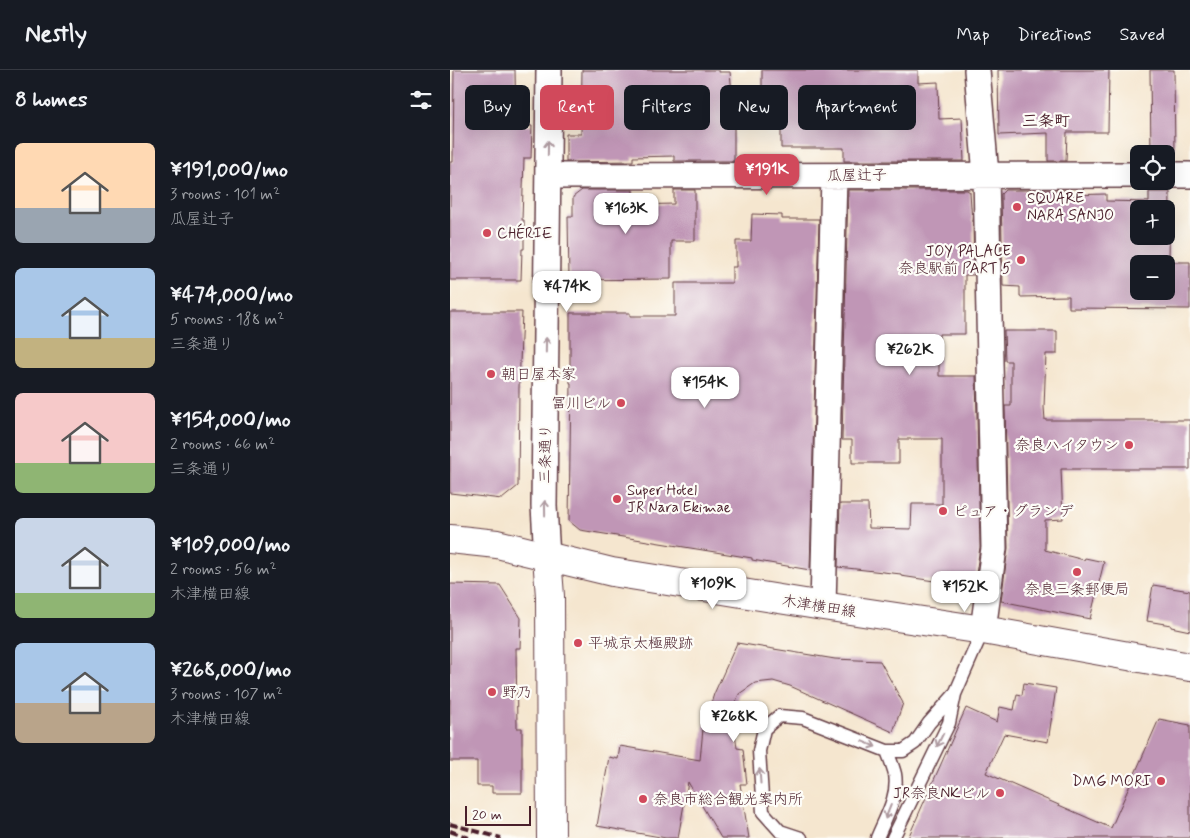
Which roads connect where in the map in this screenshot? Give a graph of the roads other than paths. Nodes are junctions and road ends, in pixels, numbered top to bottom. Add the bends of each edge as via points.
1 (549, 70) edge
2 (977, 70) edge
3 (986, 175) junction
4 (1130, 175) edge
5 (1175, 175) edge
6 (1190, 175) edge
7 (548, 176) junction
8 (834, 176) junction
9 (450, 539) edge
10 (547, 557) junction
11 (823, 606) junction
12 (983, 630) junction
13 (1190, 667) edge
14 (955, 694) junction
15 (887, 751) junction
16 (551, 838) edge
17 (801, 838) edge
18 (877, 838) edge
19 (893, 838) edge

7 -> 1 street, 三条通り
2 - 3 street
3 - 4 street, 瓜屋辻子
3 - 8 street, 瓜屋辻子
3 - 12 street via 994,548
5 - 6 street
7 - 8 street, 瓜屋辻子
10 -> 7 street, 三条通り via 544,506
8 - 11 street
9 - 10 main road, 木津横田線 via 497,544
10 - 11 main road, 木津横田線 via 612,572
10 - 16 main road, 三条通り
11 - 12 main road, 木津横田線
12 - 13 main road, 木津横田線
12 - 14 lane
14 - 15 lane via 915,743 903,751
14 -> 19 lane via 948,723
17 -> 15 lane via 780,830 763,812 758,751 764,729 779,716 803,718
15 -> 18 lane via 896,784

